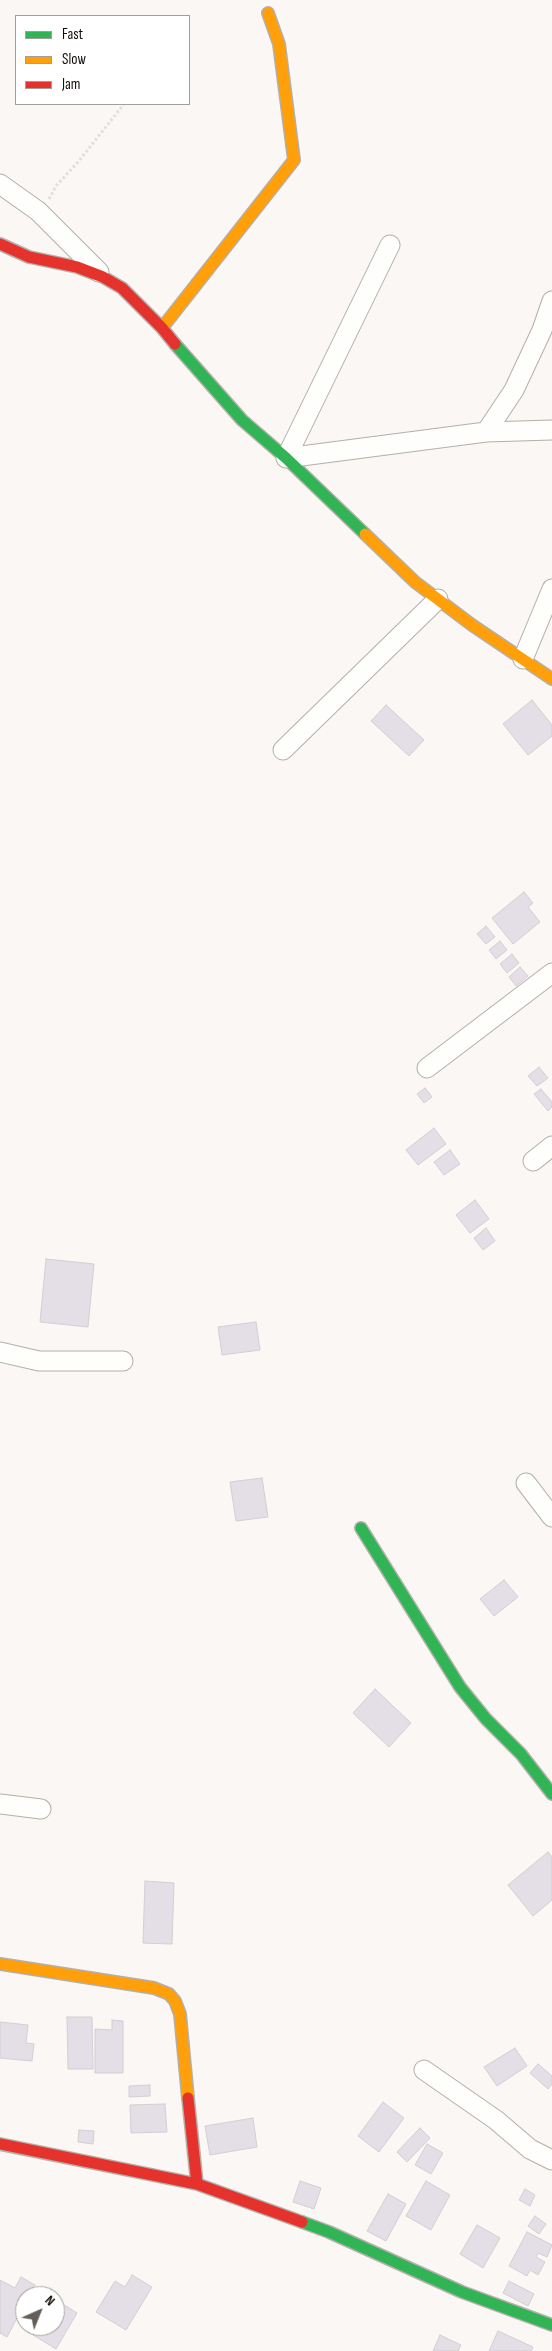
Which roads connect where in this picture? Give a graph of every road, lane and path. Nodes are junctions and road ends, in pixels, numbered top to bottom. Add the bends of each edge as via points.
1 (268, 13) dead end
2 (123, 105) edge
3 (0, 184) edge
4 (41, 214) junction
5 (0, 244) edge
6 (390, 246) dead end
7 (103, 277) junction
8 (552, 301) edge
9 (162, 328) junction
10 (552, 430) edge
11 (486, 432) junction
12 (286, 458) junction
13 (552, 589) edge
14 (438, 599) junction
15 (523, 658) junction
16 (552, 679) edge
17 (283, 750) dead end
18 (552, 973) edge
19 (427, 1068) dead end
20 (552, 1146) edge
21 (533, 1161) dead end
22 (0, 1352) edge
23 (123, 1361) dead end
24 (526, 1483) dead end
25 (552, 1517) edge
26 (361, 1528) dead end
27 (552, 1794) edge
28 (0, 1804) edge
29 (41, 1809) dead end
30 (0, 1964) edge
31 (424, 2070) dead end
32 (0, 2144) edge
33 (552, 2160) edge
34 (197, 2184) junction
35 (552, 2325) edge

1 - 9 street via 279,44 294,160
2 - 4 path via 56,186
3 - 4 street
4 - 7 street
5 - 7 street via 29,257 77,267
6 - 12 street
7 - 9 street via 122,288
8 - 11 street via 514,390
9 - 12 street via 242,420
10 - 11 street
11 - 12 street
12 - 14 street via 415,582
13 - 15 street
14 - 15 street
14 - 17 street
15 - 16 street
18 - 19 street
20 - 21 street
22 - 23 street via 40,1361
24 - 25 street
26 - 27 street via 460,1687 521,1754
28 - 29 street
30 - 34 street via 154,1988 169,1994 180,2014
31 - 33 street via 530,2148
32 - 34 street
34 - 35 street via 329,2232 462,2292

